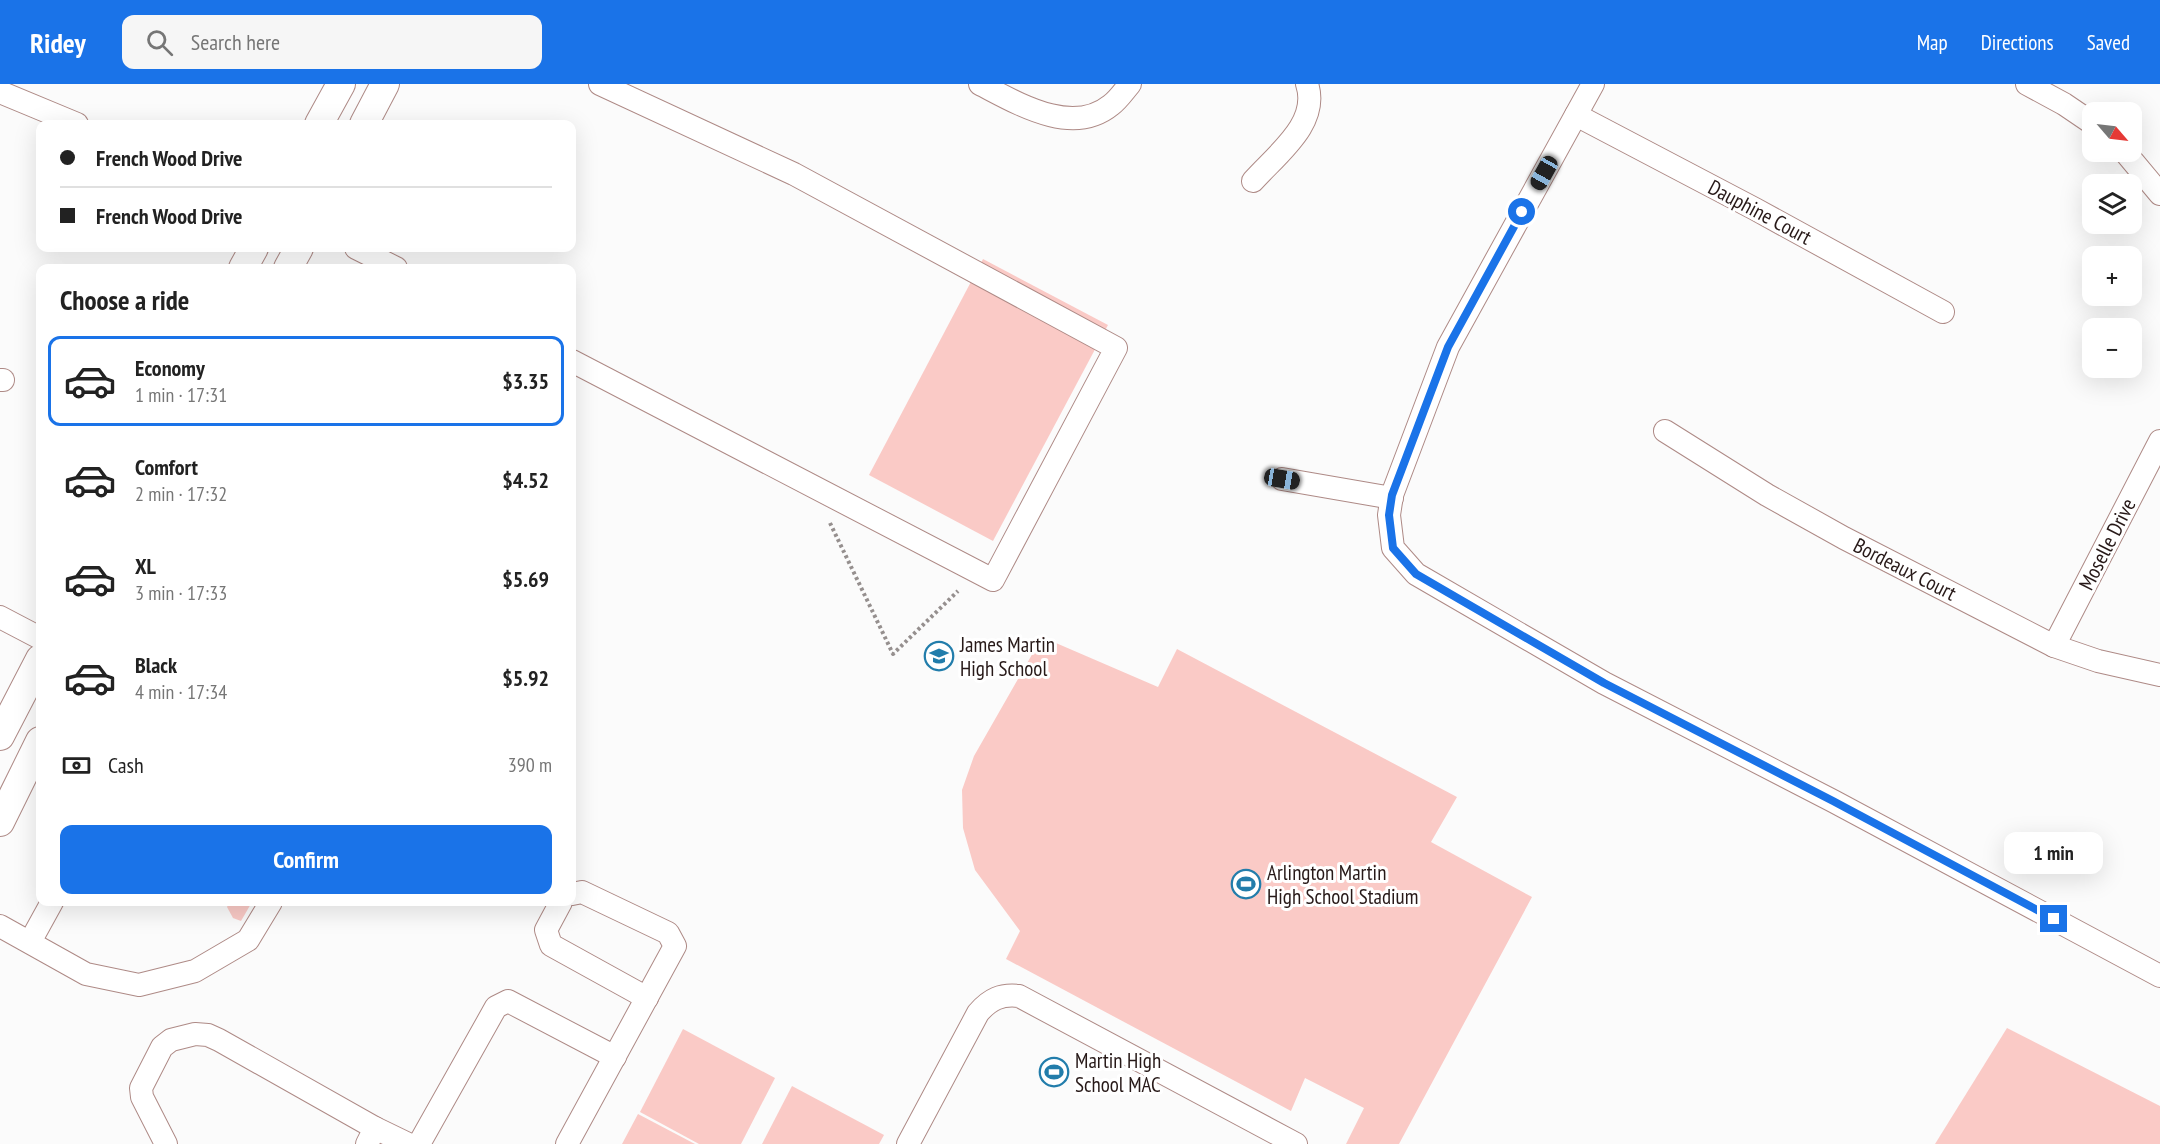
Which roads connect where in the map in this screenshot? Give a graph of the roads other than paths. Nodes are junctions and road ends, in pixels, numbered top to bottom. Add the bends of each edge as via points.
1 (341, 84) edge
2 (385, 84) edge
3 (600, 84) edge
4 (980, 84) edge
5 (1130, 84) edge
6 (1307, 84) edge
7 (1593, 84) edge
8 (2027, 84) edge
9 (0, 92) edge
10 (1576, 115) junction
11 (2082, 116) edge
12 (67, 120) edge
13 (321, 120) edge
14 (366, 120) edge
15 (2133, 162) edge
16 (1253, 181) dead end
17 (2160, 194) edge
18 (365, 252) edge
19 (388, 264) edge
20 (1943, 312) dead end
21 (576, 363) edge
22 (1665, 431) dead end
23 (2160, 441) edge
24 (1282, 479) dead end
25 (1392, 498) junction
26 (0, 617) edge
27 (36, 636) edge
28 (2054, 646) junction
29 (36, 667) edge
30 (2160, 675) edge
31 (0, 736) edge
32 (36, 746) edge
33 (9, 778) edge
34 (0, 822) edge
35 (576, 893) edge
36 (50, 906) edge
37 (269, 906) edge
38 (559, 906) edge
39 (0, 926) edge
40 (30, 942) junction
41 (2158, 971) edge
42 (646, 998) junction
43 (615, 1057) junction
44 (371, 1136) edge
45 (166, 1144) edge
46 (408, 1144) edge
47 (419, 1144) edge
48 (567, 1144) edge
49 (908, 1144) edge
50 (1296, 1144) edge

1 - 13 main road
2 - 14 main road
3 - 21 street via 794,174 1116,348 993,580
4 - 5 street via 1029,109 1060,118 1089,116 1111,106
6 - 16 street via 1310,109 1304,125
7 - 10 street
8 - 11 street
9 - 12 street
10 - 20 street, Dauphine Court
10 - 25 street via 1448,347
15 - 17 street
18 - 19 street
22 - 28 street, Bordeaux Court via 1824,527
23 - 28 street, Moselle Drive
24 - 25 street
25 - 41 street via 1389,515 1393,548 1416,574 1604,683
26 - 27 street
28 - 30 street, Bordeaux Court
29 - 31 main road
32 - 33 main road
33 - 34 main road
35 - 42 street via 582,892 668,933 675,946
36 - 40 street
37 - 40 street via 248,940 195,970 140,985 86,974
38 - 42 street via 546,930 551,945
39 - 40 street
42 - 43 street
43 - 47 street via 508,1001 496,1007
43 - 48 street
44 - 45 street via 219,1040 195,1034 171,1040 162,1047 141,1088
44 - 46 street
49 - 50 street via 978,1013 1006,994 1019,996

